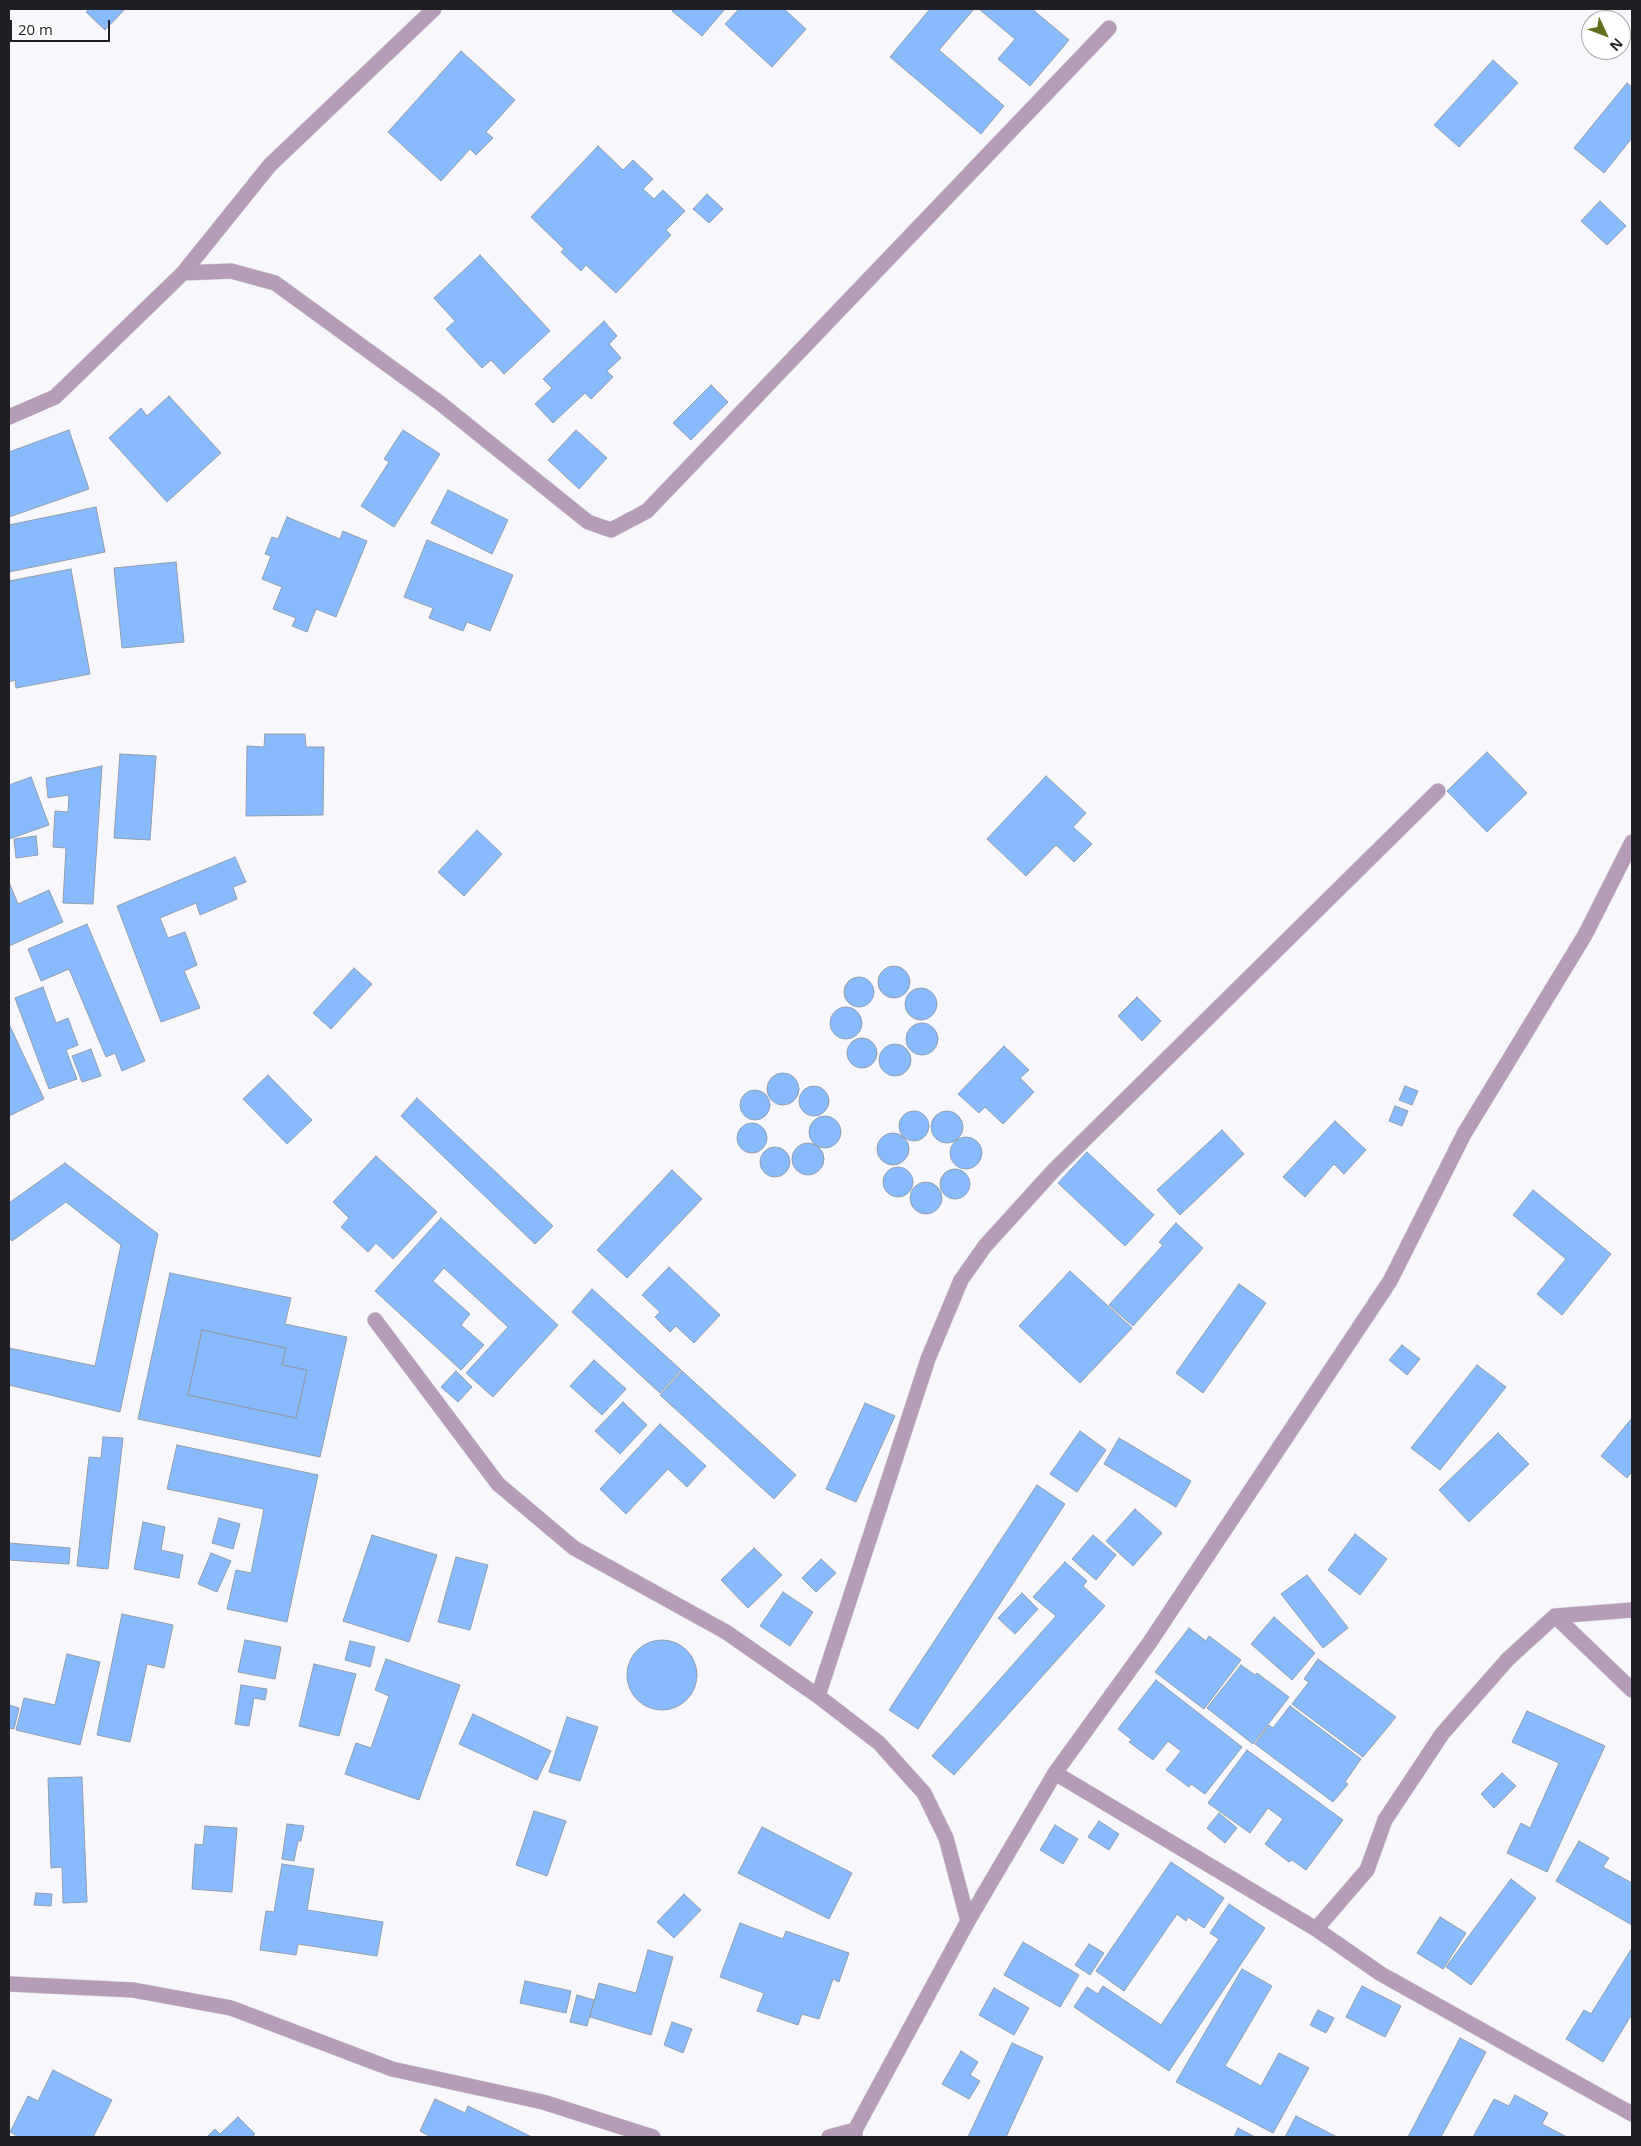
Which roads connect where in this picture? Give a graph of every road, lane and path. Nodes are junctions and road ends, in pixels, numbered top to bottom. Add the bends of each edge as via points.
1 (434, 9) edge
2 (1109, 28) dead end
3 (183, 273) junction
4 (9, 417) edge
5 (1438, 790) dead end
6 (1632, 842) edge
7 (375, 1320) dead end
8 (1632, 1610) edge
9 (1555, 1616) junction
10 (1632, 1690) edge
11 (818, 1696) junction
12 (1055, 1773) junction
13 (968, 1921) junction
14 (1316, 1929) junction
15 (9, 1984) edge
16 (1632, 2114) edge
17 (855, 2134) edge
18 (654, 2137) edge
19 (829, 2137) edge

1 - 3 street via 270,166
2 - 3 street via 647,511 611,530 588,522 440,403 275,283 231,271
3 - 4 street via 55,397
5 - 11 street via 1054,1170 985,1246 961,1280 928,1358
6 - 12 street via 1585,935 1464,1134 1390,1281 1150,1642
7 - 11 street via 498,1484 574,1548 726,1632
8 - 9 street
9 - 10 street
9 - 14 street via 1508,1658 1442,1734 1385,1820 1367,1870
11 - 13 street via 879,1743 924,1793 946,1838
12 - 13 street
12 - 14 street
13 - 17 street
14 - 16 street via 1381,1974
15 - 18 street via 133,1990 231,2008 392,2069 543,2102
17 - 19 street

